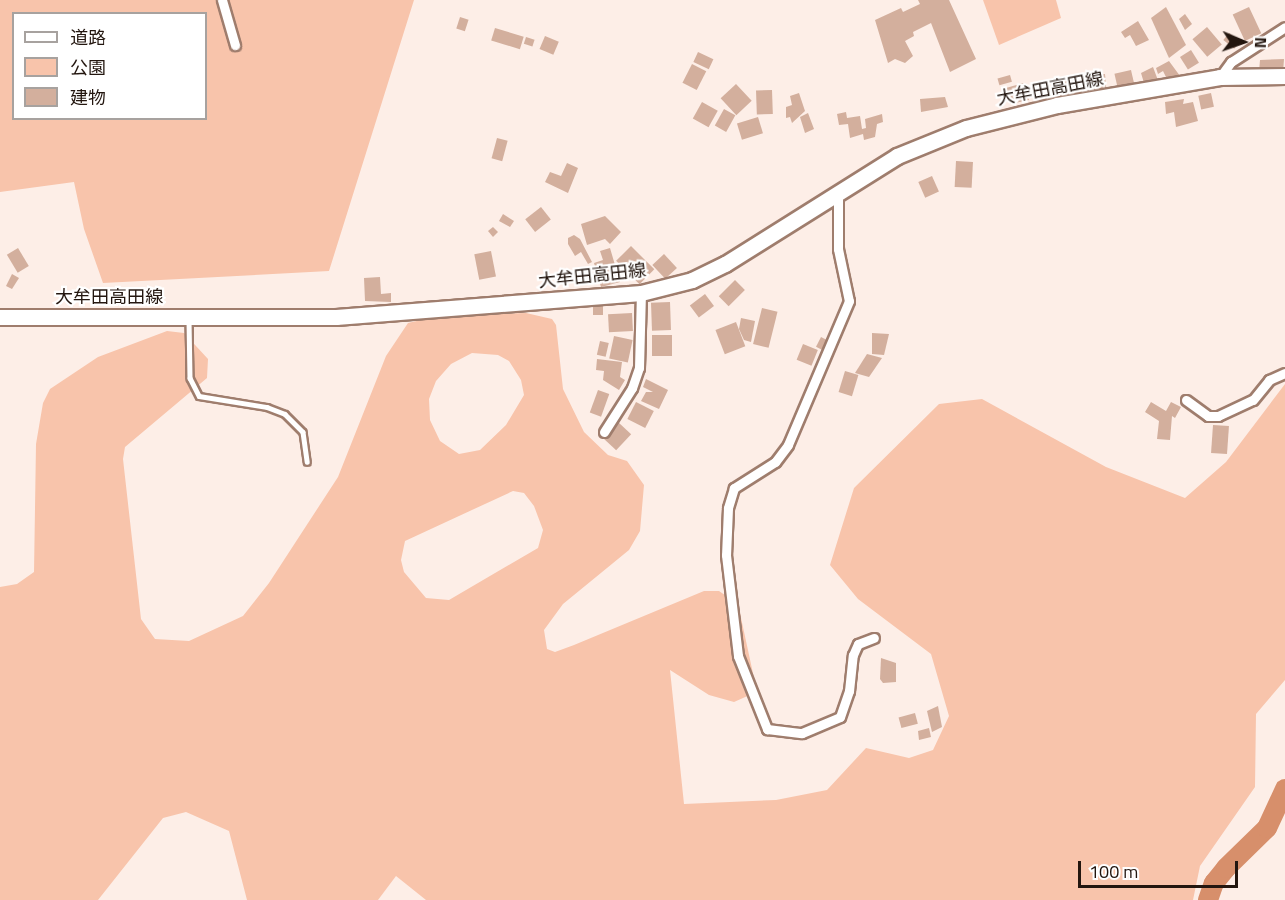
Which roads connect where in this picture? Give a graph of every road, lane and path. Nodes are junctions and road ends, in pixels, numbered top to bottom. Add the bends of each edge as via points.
1 (222, 0) edge
2 (1285, 27) edge
3 (235, 45) dead end
4 (1285, 76) edge
5 (1220, 77) junction
6 (838, 193) junction
7 (641, 293) junction
8 (0, 317) edge
9 (189, 317) junction
10 (1285, 373) edge
11 (1186, 400) dead end
12 (604, 432) dead end
13 (307, 462) dead end
14 (874, 638) dead end

1 - 3 street
2 - 5 street via 1231,62
4 - 5 main road, 大牟田高田線
5 - 6 main road, 大牟田高田線 via 1057,105 966,128 897,156
6 - 7 main road, 大牟田高田線 via 725,264 692,280
6 - 14 street via 838,249 849,301 788,445 775,462 734,488 728,508 726,555 738,656 767,729 802,733 840,717 849,691 853,655 858,644
7 - 9 main road, 大牟田高田線 via 336,317
7 - 12 street via 639,368 632,388
8 - 9 main road, 大牟田高田線
9 - 13 lane via 190,378 199,396 267,407 285,414 303,432
10 - 11 street via 1269,380 1253,400 1218,416 1208,416

